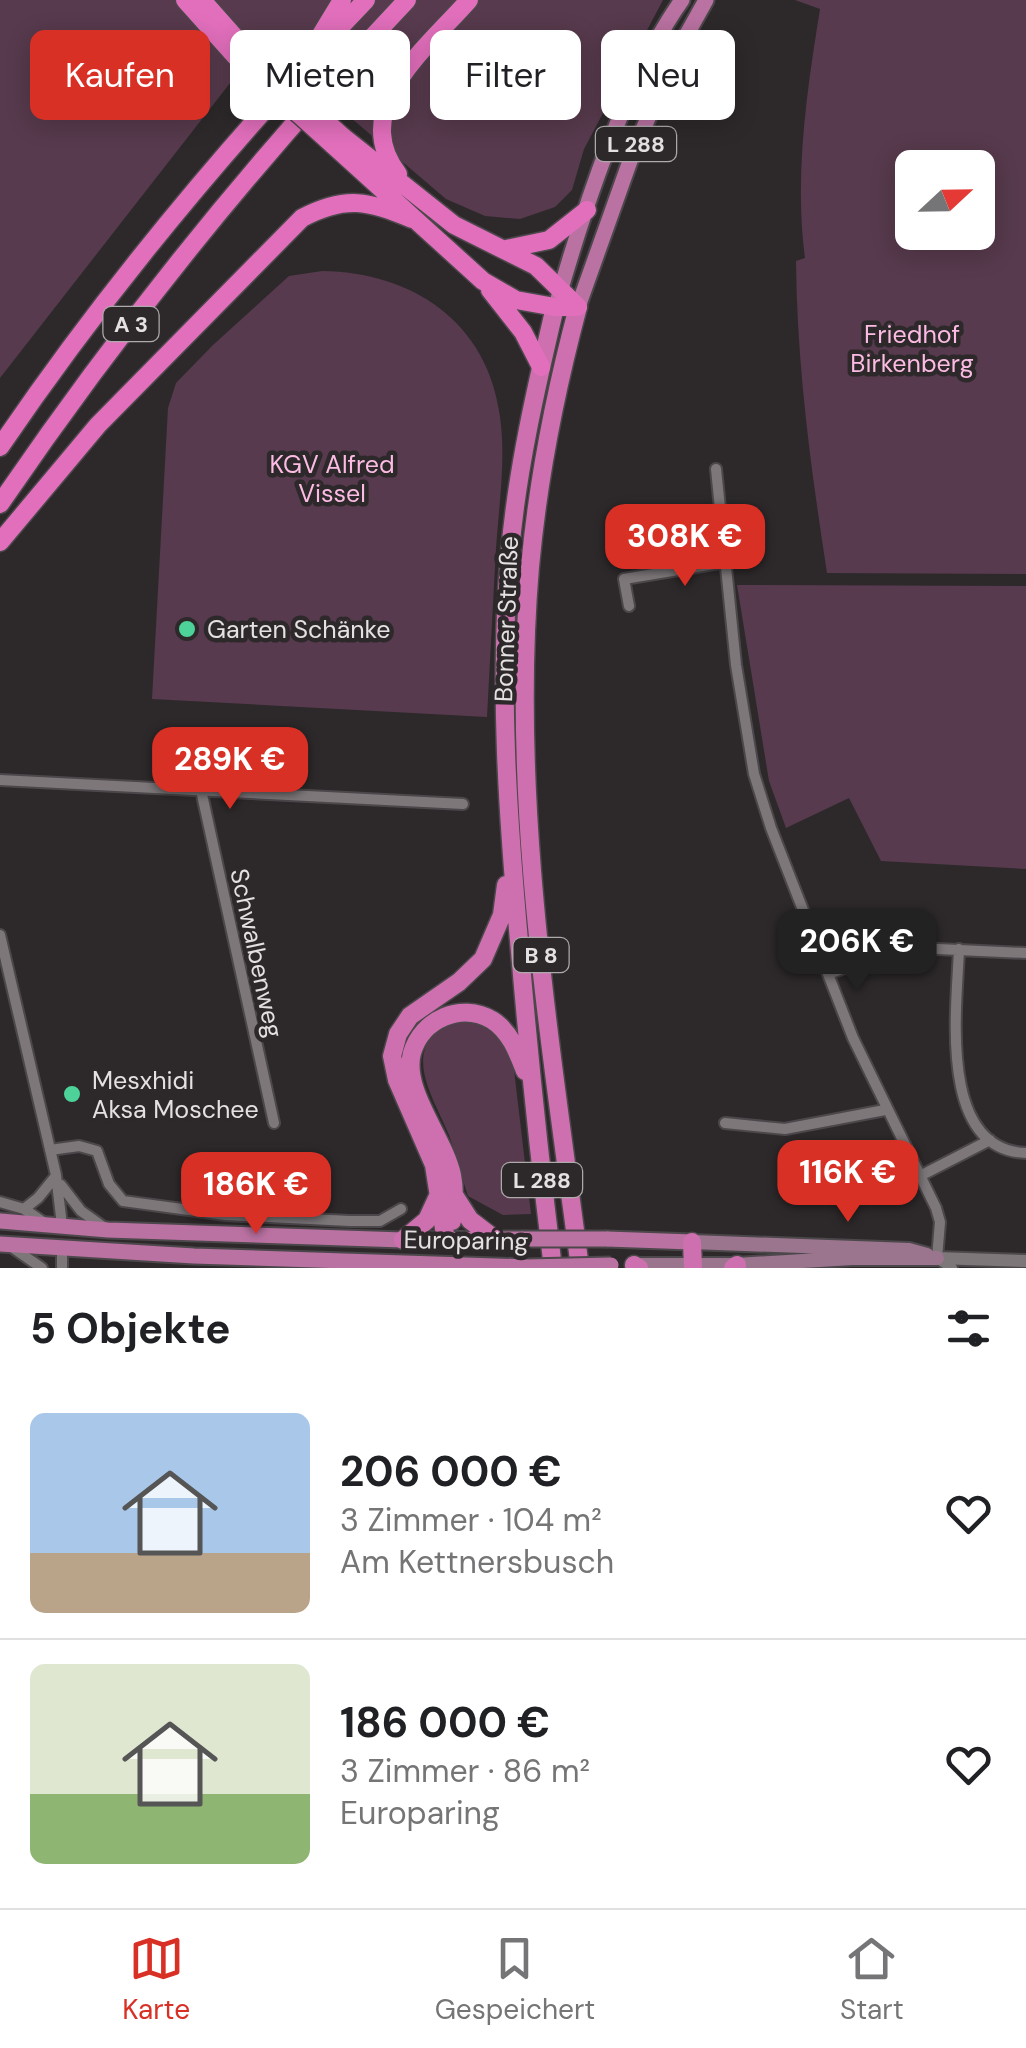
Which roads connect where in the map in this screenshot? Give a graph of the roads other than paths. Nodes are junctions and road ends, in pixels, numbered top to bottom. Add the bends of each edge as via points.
1 (185, 0) edge
2 (202, 0) edge
3 (342, 0) edge
4 (366, 0) edge
5 (407, 0) edge
6 (469, 0) edge
7 (682, 0) edge
8 (706, 0) edge
9 (324, 30) edge
10 (337, 30) edge
11 (230, 38) edge
12 (230, 43) edge
13 (257, 120) edge
14 (315, 120) edge
15 (337, 140) junction
16 (410, 191) junction
17 (587, 210) junction
18 (412, 219) junction
19 (506, 249) junction
20 (484, 281) junction
21 (558, 298) junction
22 (581, 301) junction
23 (541, 367) junction
24 (0, 447) edge
25 (716, 469) dead end
26 (0, 504) edge
27 (0, 542) edge
28 (726, 562) junction
29 (630, 606) dead end
30 (0, 780) edge
31 (201, 790) junction
32 (463, 804) dead end
33 (512, 871) junction
34 (0, 935) edge
35 (959, 949) junction
36 (1026, 953) edge
37 (828, 974) junction
38 (532, 1092) junction
39 (886, 1110) junction
40 (274, 1123) dead end
41 (725, 1123) dead end
42 (990, 1140) junction
43 (50, 1150) junction
44 (1026, 1153) edge
45 (56, 1175) junction
46 (920, 1176) junction
47 (446, 1194) junction
48 (0, 1202) edge
49 (24, 1208) junction
50 (401, 1209) dead end
51 (2, 1221) edge
52 (44, 1223) junction
53 (62, 1225) junction
54 (108, 1230) junction
55 (403, 1240) junction
56 (496, 1240) junction
57 (446, 1241) junction
58 (692, 1242) junction
59 (4, 1244) edge
60 (62, 1249) junction
61 (106, 1252) junction
62 (1026, 1262) edge
63 (936, 1263) edge
64 (446, 1264) junction
65 (636, 1266) edge
66 (735, 1266) edge
67 (526, 1267) edge
68 (691, 1267) edge
69 (42, 1268) edge
70 (62, 1268) edge
71 (84, 1268) edge
72 (553, 1268) edge
73 (580, 1268) edge
74 (952, 1268) edge

1 - 12 highway
2 - 11 highway
3 - 9 highway
4 - 10 highway, A 3
5 - 26 highway, A 3 via 315,98 158,287
6 - 16 highway via 384,106 382,149
7 - 17 main road, Bonner Straße / L 288 via 632,90
8 - 22 main road, Bonner Straße / L 288 via 635,147
13 - 24 highway, A 3 via 178,211
14 - 15 highway, bridge
15 - 16 highway
15 - 18 highway
16 - 19 highway via 454,225
17 - 19 highway via 550,240
17 - 21 main road, Bonner Straße / L 288
18 - 20 highway
18 - 27 highway via 359,202 339,202 302,218 98,425
19 - 21 highway via 536,266
20 - 21 highway via 516,300
20 - 23 highway
21 - 22 highway
21 - 23 highway, Bonner Straße / B 8
22 - 73 highway, Bonner Straße / B 8 via 556,395 534,527 527,714 552,1070
23 - 33 highway, Bonner Straße / B 8 via 506,608
25 - 28 street
28 - 29 street via 624,579
28 - 37 street via 754,774
30 - 31 street
31 - 32 street
31 - 40 street, Schwalbenweg
33 - 38 highway, Bonner Straße / L 288
33 - 47 highway, B 8 via 483,960 410,1016 392,1056
34 - 43 street
35 - 36 street
35 - 37 street via 893,951
35 - 42 street via 958,1079
37 - 39 street
38 - 47 highway via 517,1050 493,1020 448,1014 417,1040 414,1084 447,1161
38 - 72 highway, Bonner Straße / L 288
39 - 41 street via 785,1129
39 - 46 street
42 - 44 street
42 - 46 street
43 - 45 street
43 - 50 street via 97,1151 123,1201 226,1216 350,1221 380,1221
45 - 49 street
45 - 53 street
45 - 54 street via 81,1211
46 - 63 street via 940,1222
47 - 55 highway
47 - 56 highway
47 - 57 highway
48 - 49 street
49 - 51 main road
49 - 52 street
51 - 52 main road, Europaring
52 - 53 main road, Europaring
53 - 54 main road, Europaring
53 - 60 main road
54 - 55 main road, Europaring
55 - 57 main road, Europaring
56 - 57 main road, Europaring
56 - 58 main road, Europaring, bridge
57 - 64 main road
58 - 63 main road, Europaring via 909,1250
58 - 68 highway
59 - 60 main road, Europaring
59 - 69 street
60 - 61 main road, Europaring
60 - 70 street
61 - 64 main road, Europaring
61 - 71 main road
62 - 63 street
63 - 66 main road, Europaring via 852,1258
63 - 74 street
64 - 67 main road, Europaring
65 - 67 main road, Europaring, bridge
65 - 68 main road, Europaring
66 - 68 main road, Europaring

